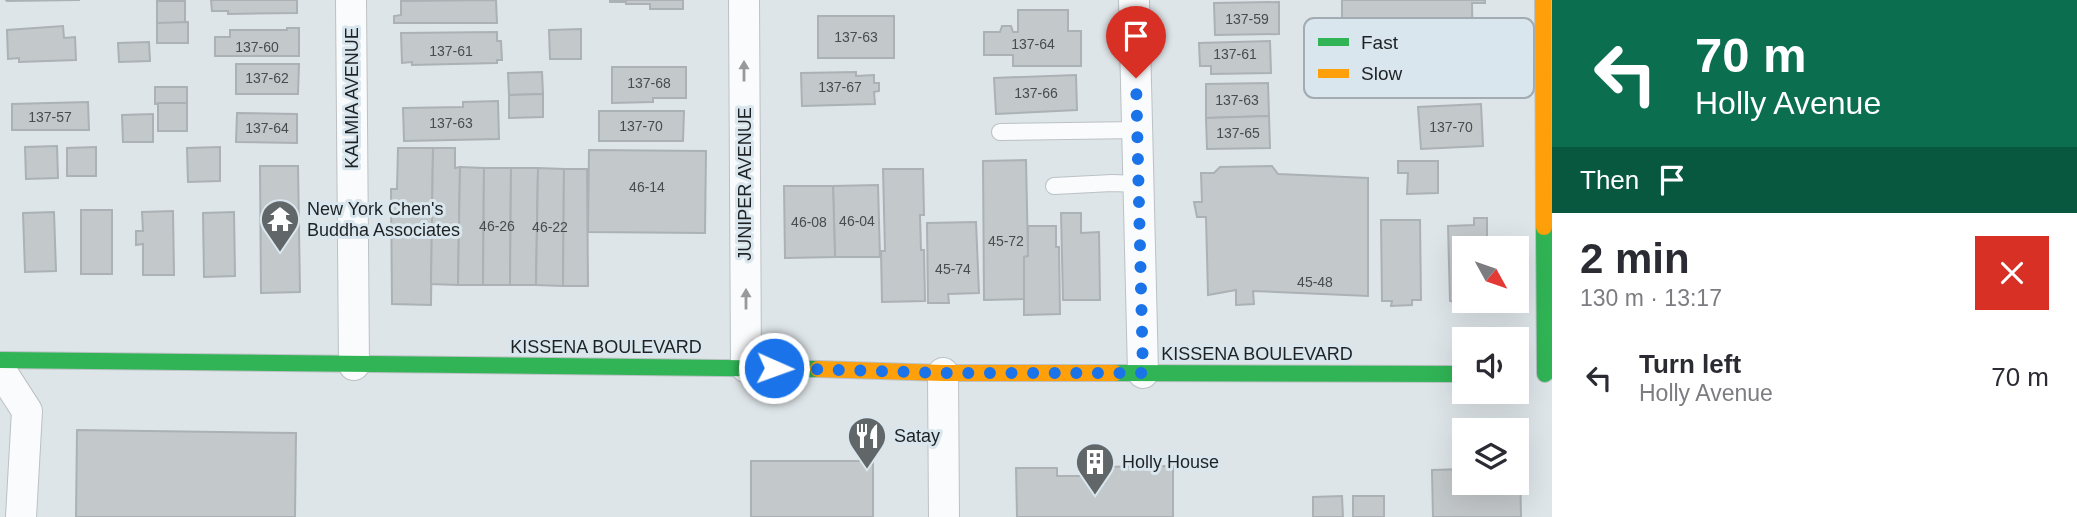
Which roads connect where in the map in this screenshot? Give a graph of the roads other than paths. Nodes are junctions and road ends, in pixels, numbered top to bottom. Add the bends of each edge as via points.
1 (351, 0) edge
2 (744, 0) edge
3 (1134, 0) edge
4 (1543, 0) edge
5 (1137, 130) junction
6 (1000, 132) dead end
7 (1139, 184) junction
8 (1054, 186) dead end
9 (0, 360) edge
10 (354, 365) junction
11 (746, 367) junction
12 (0, 369) edge
13 (943, 373) junction
14 (1143, 373) junction
15 (1452, 374) edge
16 (1543, 374) edge
17 (21, 517) edge
18 (944, 517) edge

1 - 10 street, KALMIA AVENUE
11 -> 2 street, JUNIPER AVENUE
3 - 5 street
4 - 16 main road
5 - 6 lane
5 - 7 street
7 - 8 lane
7 - 14 street
9 - 10 main road, KISSENA BOULEVARD
10 - 11 main road, KISSENA BOULEVARD
11 - 13 main road, KISSENA BOULEVARD
12 - 17 street via 27,411
13 - 14 main road, KISSENA BOULEVARD
13 - 18 street
14 - 15 main road, KISSENA BOULEVARD

